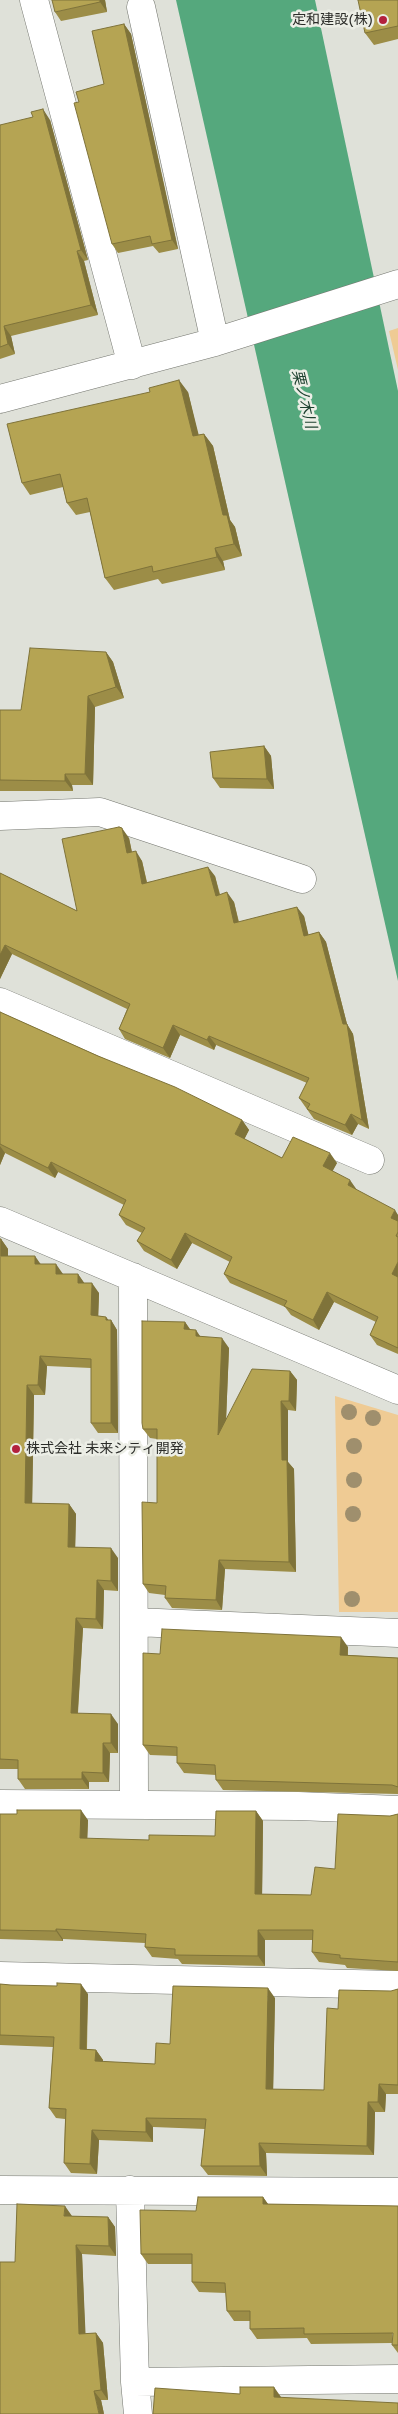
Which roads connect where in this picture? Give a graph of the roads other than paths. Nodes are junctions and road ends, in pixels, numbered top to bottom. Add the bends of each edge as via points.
1 (34, 0) edge
2 (141, 6) dead end
3 (398, 284) edge
4 (223, 339) junction
5 (132, 365) junction
6 (0, 399) edge
7 (0, 816) edge
8 (302, 879) dead end
9 (0, 1002) edge
10 (370, 1160) dead end
11 (0, 1221) edge
12 (133, 1277) junction
13 (398, 1390) edge
14 (134, 1622) junction
15 (398, 1633) edge
16 (0, 1804) edge
17 (134, 1805) junction
18 (398, 1810) edge
19 (0, 1976) edge
20 (398, 1985) edge
21 (0, 2190) edge
22 (130, 2190) junction
23 (398, 2192) edge
24 (398, 2378) edge
25 (135, 2382) junction
26 (138, 2414) edge

1 - 5 street
2 - 4 street
3 - 4 street
4 - 5 street
5 - 6 street
7 - 8 street via 100,812
9 - 10 street
11 - 12 street
12 - 13 street
12 - 14 street
14 - 15 street
14 - 17 street
16 - 17 street
17 - 18 street
19 - 20 street
21 - 22 street
22 - 23 street
22 - 25 street
24 - 25 street
25 - 26 street

